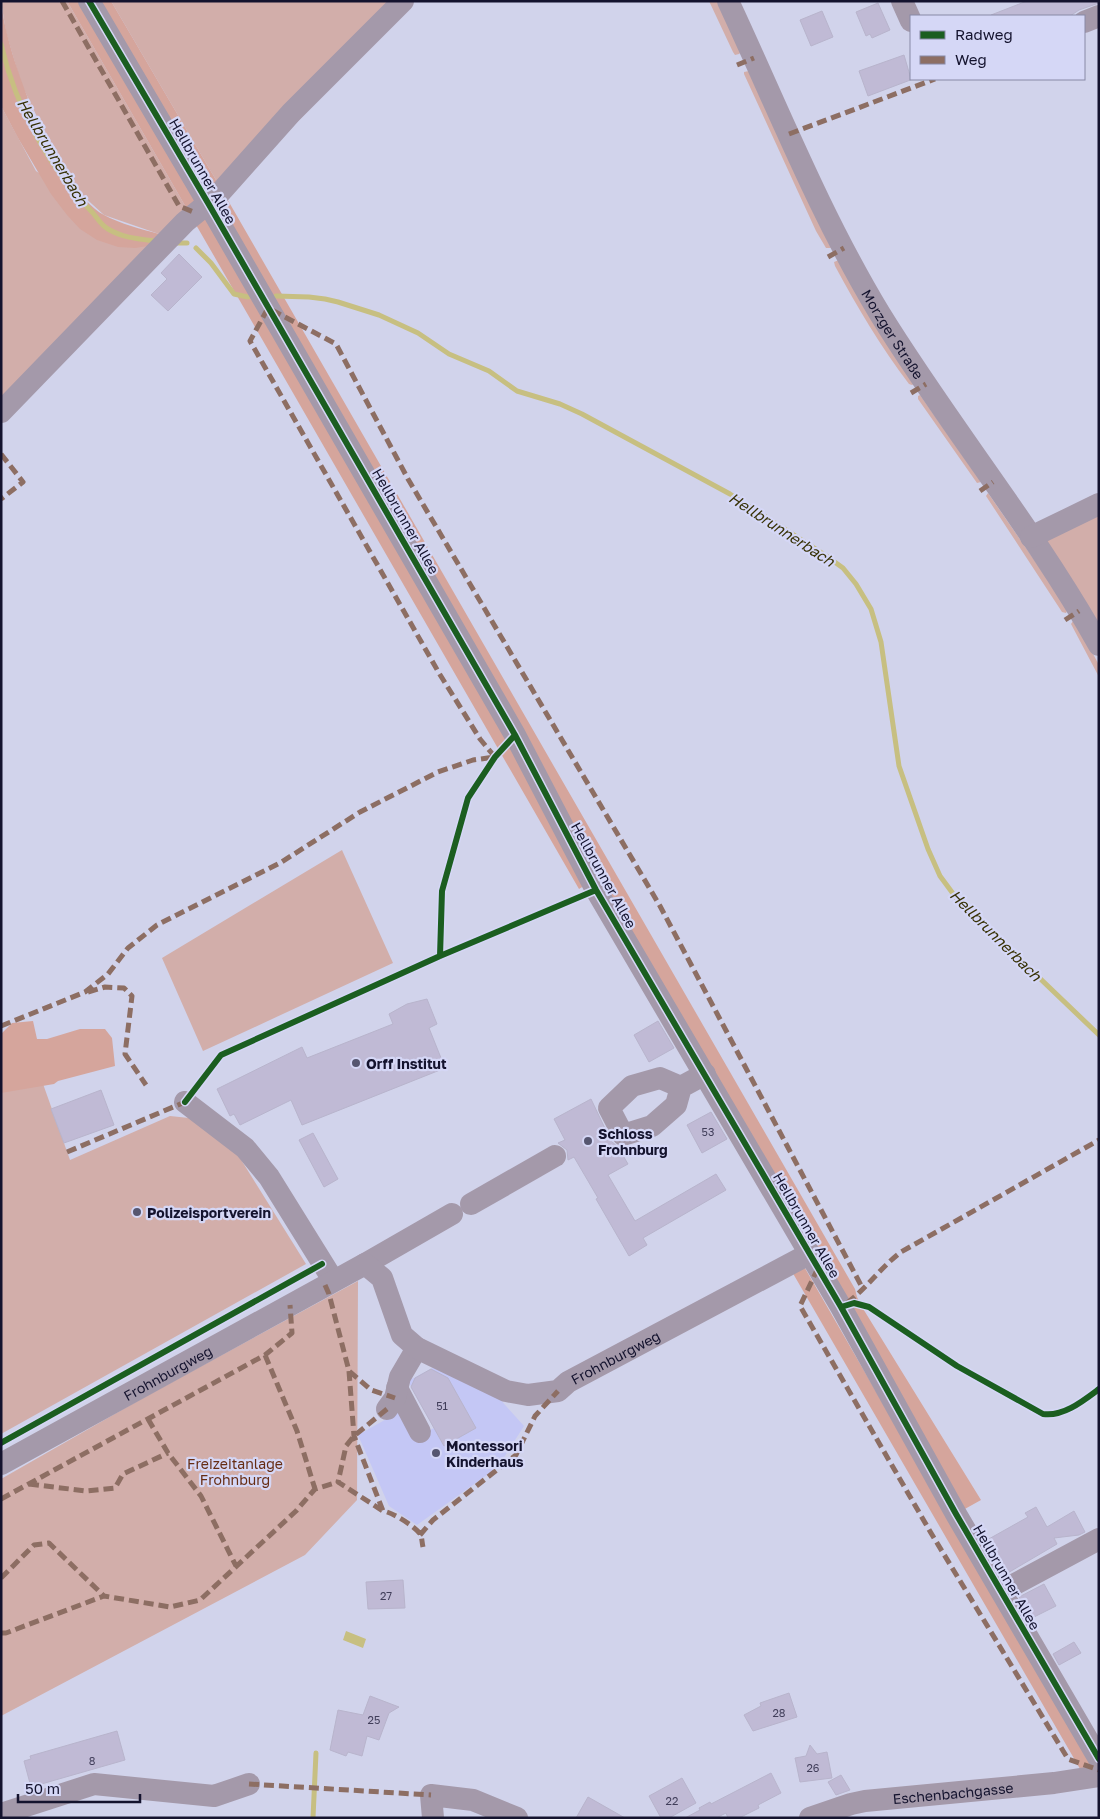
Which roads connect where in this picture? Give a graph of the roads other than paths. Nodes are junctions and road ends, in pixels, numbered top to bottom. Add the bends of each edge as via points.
1 (89, 1) edge
2 (403, 1) edge
3 (728, 1) edge
4 (902, 1) edge
5 (1097, 1) edge
6 (1099, 6) edge
7 (1099, 16) edge
8 (910, 19) edge
9 (1085, 22) edge
10 (208, 203) junction
11 (1, 412) edge
12 (1099, 504) edge
13 (1031, 537) junction
14 (1099, 645) edge
15 (705, 1074) junction
16 (680, 1087) dead end
17 (185, 1102) dead end
18 (555, 1156) dead end
19 (809, 1254) junction
20 (365, 1264) junction
21 (333, 1280) junction
22 (417, 1348) junction
23 (396, 1388) junction
24 (387, 1409) dead end
25 (420, 1432) dead end
26 (1, 1464) edge
27 (1099, 1539) edge
28 (1002, 1591) junction
29 (1099, 1759) edge
30 (1099, 1776) edge
31 (249, 1784) dead end
32 (1, 1814) edge
33 (433, 1818) edge
34 (517, 1818) edge
35 (810, 1818) edge

1 - 10 street, Hellbrunner Allee
2 - 10 street via 297,107 230,183
3 - 13 street, Morzger Straße via 816,196 859,277 921,376
4 - 8 street
5 - 6 street
7 - 9 street
10 - 11 street via 185,222
10 - 15 street, Hellbrunner Allee via 515,735 596,890
12 - 13 street
13 - 14 street, Morzger Straße
15 - 16 street
15 - 19 street, Hellbrunner Allee
17 - 21 street via 245,1148 269,1177
18 - 20 street
19 - 22 street, Frohnburgweg via 568,1382 558,1391 528,1395 506,1391
19 - 28 street, Hellbrunner Allee
20 - 21 street, Frohnburgweg
20 - 22 street, Frohnburgweg via 382,1278 402,1335
21 - 26 street, Frohnburgweg
22 - 23 street
23 - 24 street via 395,1398
23 - 25 street
27 - 28 street
28 - 29 street, Hellbrunner Allee
30 - 35 street, Eschenbachgasse via 865,1801
31 - 32 street via 214,1796 94,1784
33 - 34 street via 431,1796 473,1800

